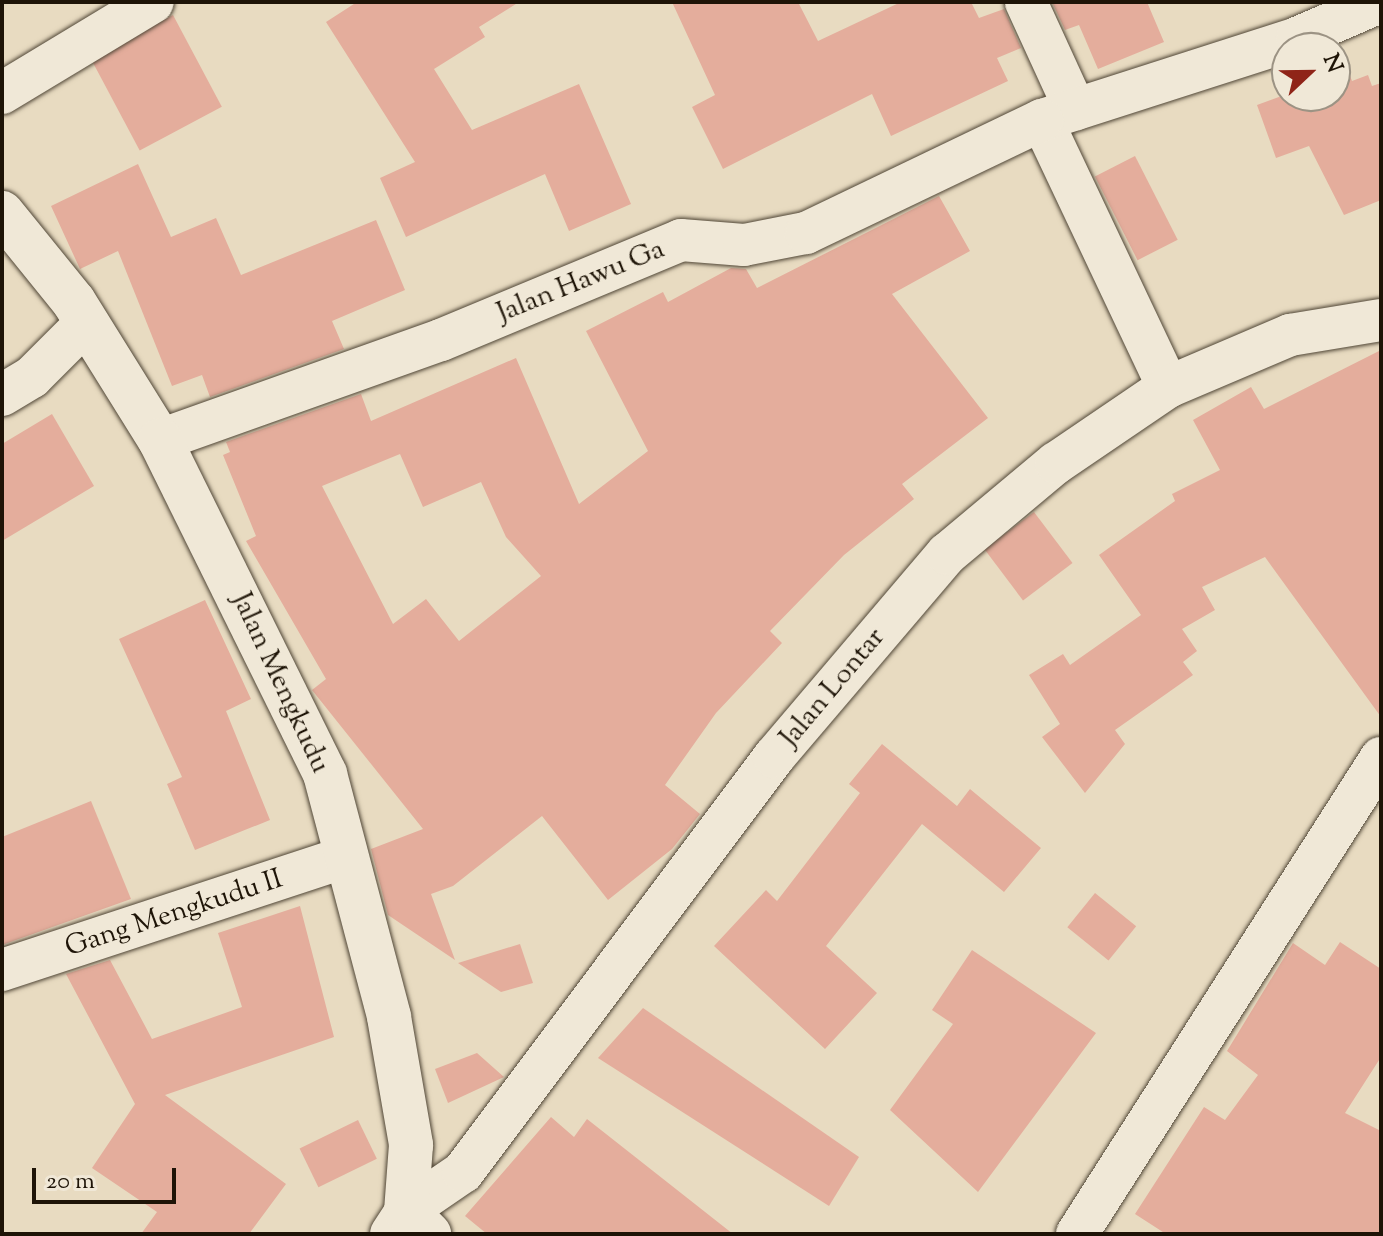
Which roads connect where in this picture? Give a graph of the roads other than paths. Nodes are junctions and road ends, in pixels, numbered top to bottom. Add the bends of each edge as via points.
1 (153, 2) edge
2 (1026, 2) edge
3 (1380, 2) edge
4 (2, 93) edge
5 (1058, 115) junction
6 (2, 213) edge
7 (1381, 320) edge
8 (86, 323) junction
9 (1168, 387) junction
10 (2, 395) edge
11 (160, 440) junction
12 (1381, 758) edge
13 (346, 857) junction
14 (2, 970) edge
15 (409, 1226) edge
16 (1077, 1234) edge

1 - 4 street
2 - 5 street
3 - 5 street, Jalan Hawu Ga via 1297,38
5 - 9 street
5 - 11 street, Jalan Hawu Ga via 806,233 759,244 681,240 441,340
6 - 8 street, Jalan Mengkudu
7 - 9 street, Jalan Lontar via 1290,335
8 - 10 street via 32,377
8 - 11 street, Jalan Mengkudu
9 - 15 street, Jalan Lontar via 1056,463 947,554 774,757 463,1172
11 - 13 street, Jalan Mengkudu via 325,774
12 - 16 street
13 - 14 street, Gang Mengkudu II
13 - 15 street, Jalan Mengkudu via 389,1017 407,1116

